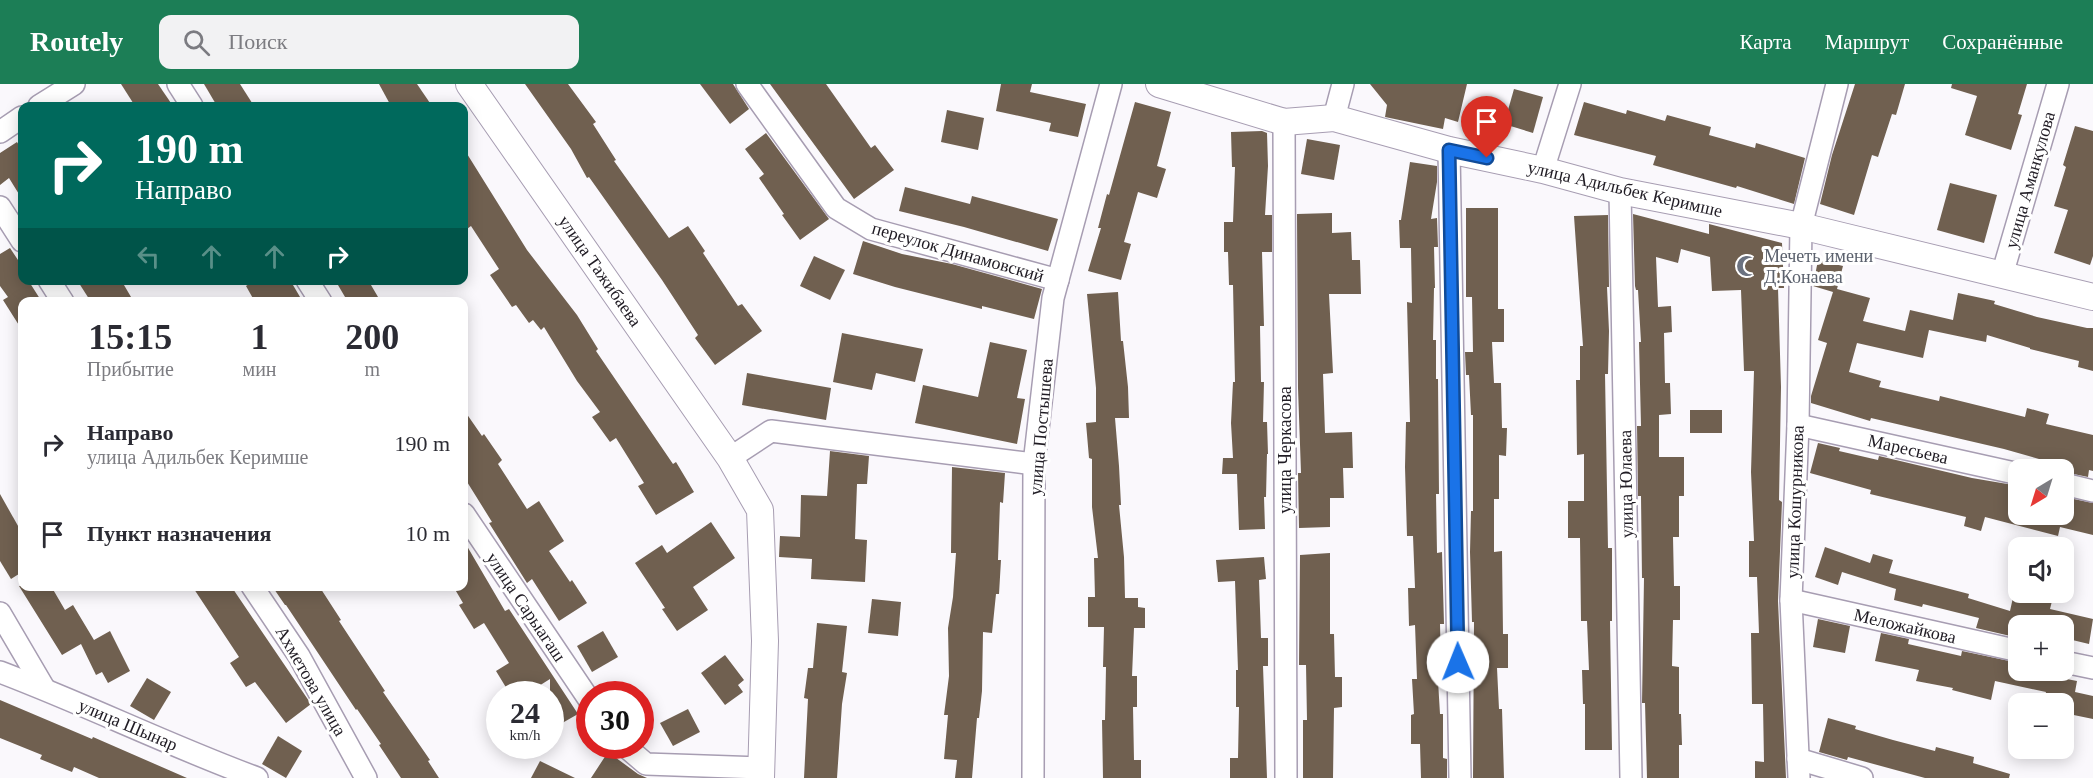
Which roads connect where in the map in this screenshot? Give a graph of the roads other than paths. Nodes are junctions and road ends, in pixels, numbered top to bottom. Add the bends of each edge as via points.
1 (74, 84) edge
2 (178, 84) edge
3 (469, 84) edge
4 (747, 84) edge
5 (1111, 84) edge
6 (1159, 84) edge
7 (1342, 84) edge
8 (1570, 84) edge
9 (1837, 84) edge
10 (2058, 84) edge
11 (45, 102) edge
12 (189, 102) edge
13 (1334, 118) junction
14 (18, 120) edge
15 (1284, 122) junction
16 (0, 132) edge
17 (1449, 150) junction
18 (1543, 170) junction
19 (1620, 191) junction
20 (0, 207) edge
21 (1800, 226) junction
22 (18, 234) edge
23 (2002, 275) junction
24 (1058, 280) junction
25 (2093, 297) edge
26 (1798, 425) junction
27 (730, 458) junction
28 (1034, 464) junction
29 (2008, 472) edge
30 (2074, 486) edge
31 (2093, 491) edge
32 (468, 520) edge
33 (255, 591) edge
34 (1791, 600) junction
35 (0, 614) edge
36 (2008, 649) edge
37 (2074, 664) edge
38 (2093, 668) edge
39 (0, 672) edge
40 (577, 681) edge
41 (44, 688) junction
42 (640, 759) edge
43 (1798, 769) edge
44 (761, 773) edge
45 (257, 778) edge
46 (366, 778) edge
47 (1033, 778) edge
48 (1286, 778) edge
49 (1460, 778) edge
50 (1631, 778) edge
51 (1862, 778) edge

1 - 11 street
2 - 12 street
3 - 27 street, улица Тажибаева
4 - 24 street, переулок Динамовский via 836,208 871,229
5 - 24 street, улица Постышева
6 - 15 street, улица Адильбек Керимше
7 - 13 street
8 - 18 street
9 - 21 street
10 - 23 street, улица Аманкулова
13 - 15 street, улица Адильбек Керимше
13 - 17 street, улица Адильбек Керимше
14 - 16 street
15 - 48 street, улица Черкасова
17 - 18 street, улица Адильбек Керимше
17 - 49 street
18 - 19 street, улица Адильбек Керимше
19 - 21 street, улица Адильбек Керимше
19 - 50 street, улица Юлаева
20 - 22 street
21 - 23 street, улица Адильбек Керимше
21 - 26 street, улица Кошурникова
23 - 25 street, улица Адильбек Керимше
24 - 28 street, улица Постышева
26 - 29 street, Маресьева
26 - 34 street, улица Кошурникова
27 - 28 street via 771,432
27 - 44 street, улица Тажибаева via 760,510 765,641
28 - 47 street, улица Постышева
30 - 31 street
32 - 40 street, улица Сарыагаш
33 - 46 street, Ахметова улица via 298,657
34 - 36 street, Меложайкова
34 - 43 street, улица Кошурникова
35 - 41 street
37 - 38 street
39 - 41 street, улица Шынар
41 - 45 street, улица Шынар
42 - 44 street via 646,764
43 - 51 street

